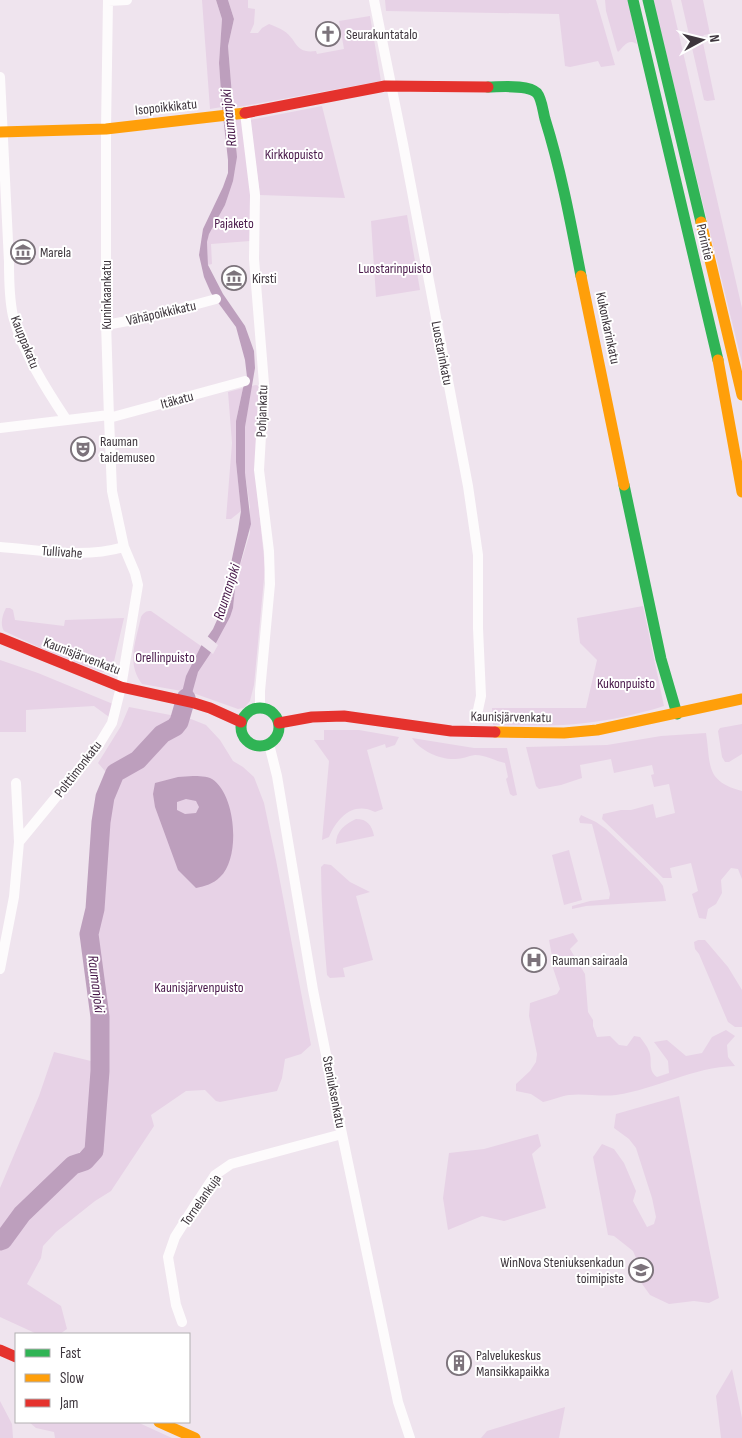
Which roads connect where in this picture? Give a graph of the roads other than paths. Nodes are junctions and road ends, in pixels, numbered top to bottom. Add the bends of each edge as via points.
1 (108, 0) edge
2 (127, 0) edge
3 (374, 0) edge
4 (633, 0) edge
5 (648, 0) edge
6 (0, 77) edge
7 (392, 86) junction
8 (240, 114) junction
9 (106, 129) junction
10 (2, 132) edge
11 (4, 278) edge
12 (216, 299) dead end
13 (106, 325) junction
14 (245, 381) dead end
15 (742, 395) edge
16 (109, 417) junction
17 (66, 419) junction
18 (0, 428) edge
19 (742, 492) edge
20 (0, 546) edge
21 (124, 546) junction
22 (138, 585) joint
23 (0, 638) edge
24 (122, 687) junction
25 (742, 699) edge
26 (260, 708) junction
27 (478, 710) dead end
28 (677, 714) junction
29 (241, 722) junction
30 (279, 723) junction
31 (269, 744) junction
32 (16, 782) dead end
33 (19, 842) junction
34 (0, 969) edge
35 (342, 1134) junction
36 (182, 1322) dead end
37 (0, 1350) edge
38 (15, 1358) edge
39 (161, 1423) edge
40 (195, 1438) edge
41 (410, 1438) edge

1 - 2 street
1 - 9 street, Kuninkaankatu
3 - 7 street, Luostarinkatu
4 - 19 main road, Porintie via 723,380
5 - 15 main road, Porintie
6 - 10 street, Kauppakatu
7 - 8 main road, Isopoikkikatu
7 - 27 street, Luostarinkatu via 468,486 478,555 481,696
7 - 28 main road, Kukonkarinkatu via 521,87 538,94 567,204 661,659
8 - 9 main road, Isopoikkikatu
8 - 26 street, Pohjankatu via 255,191 254,259 264,384 259,470 270,584
9 - 10 main road, Isopoikkikatu
9 - 13 street, Kuninkaankatu
10 - 11 street, Kauppakatu
11 - 17 street, Kauppakatu via 17,330 39,376
12 - 13 street, Vähäpoikkikatu
13 - 16 street, Kuninkaankatu
14 - 16 street, Itäkatu
16 - 17 street, Itäkatu
16 - 21 street, Kuninkaankatu via 112,491
17 - 18 street, Itäkatu
20 - 21 street, Tullivahe via 86,554
21 - 22 street, Kuninkaankatu
22 - 24 street, Polttimonkatu
23 - 24 main road, Kaunisjärvenkatu
24 - 29 main road, Kaunisjärvenkatu via 194,703
24 - 33 street, Polttimonkatu via 112,723 98,746
25 - 28 main road, Kaunisjärvenkatu
26 - 29 main road via 248,712
26 - 30 main road via 269,710
28 - 30 main road, Kaunisjärvenkatu via 597,730 564,733 451,731 344,716
29 - 31 main road via 242,734 248,743
30 - 31 main road via 278,735
31 - 35 street, Steniuksenkatu
32 - 33 street
33 - 34 street via 14,897
35 - 36 street, Tornelankuja via 231,1164 215,1175 175,1238 168,1257
35 - 41 street, Steniuksenkatu via 398,1402
37 - 38 main road
39 - 40 main road

